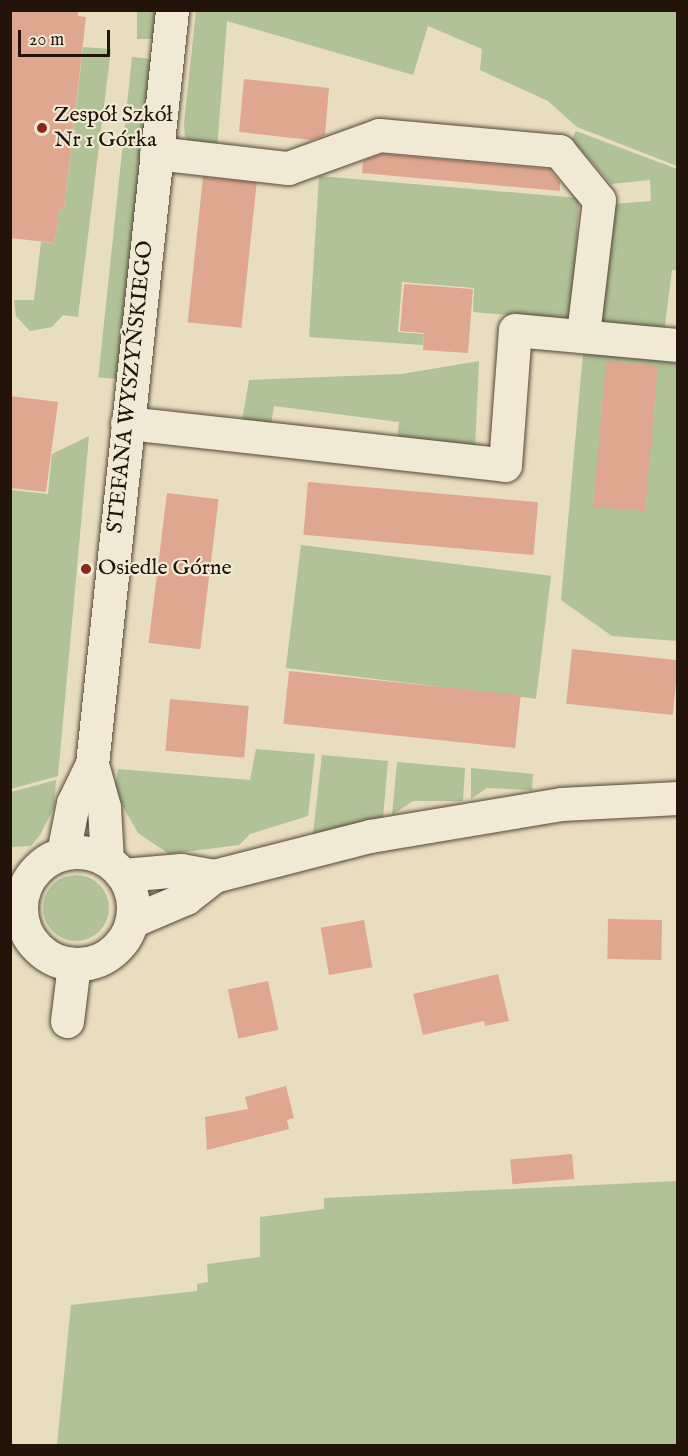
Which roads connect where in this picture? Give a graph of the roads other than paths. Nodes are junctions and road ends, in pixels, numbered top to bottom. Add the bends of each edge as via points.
1 (172, 10) edge
2 (156, 153) junction
3 (584, 334) junction
4 (678, 345) edge
5 (127, 423) junction
6 (92, 764) junction
7 (678, 798) edge
8 (63, 853) junction
9 (115, 867) junction
10 (214, 876) junction
11 (15, 913) edge
12 (132, 921) junction
13 (26, 956) edge
14 (74, 964) junction
15 (67, 1021) dead end

1 - 2 street, STEFANA WYSZYŃSKIEGO
2 - 3 street via 288,168 379,135 559,151 598,200
2 - 5 street, STEFANA WYSZYŃSKIEGO
3 - 4 street
3 - 5 street via 515,330 505,465
5 - 6 street, STEFANA WYSZYŃSKIEGO
6 - 8 street, STEFANA WYSZYŃSKIEGO via 73,803
6 - 9 street, STEFANA WYSZYŃSKIEGO
7 - 10 street via 561,804 465,820 370,836
8 - 9 street via 82,851
8 - 11 street via 38,866 28,879
9 - 10 street
9 - 12 street via 131,889
10 - 12 street via 186,898
11 - 13 street via 23,926
12 - 14 street via 116,949 95,961
13 - 14 street
14 - 15 street

